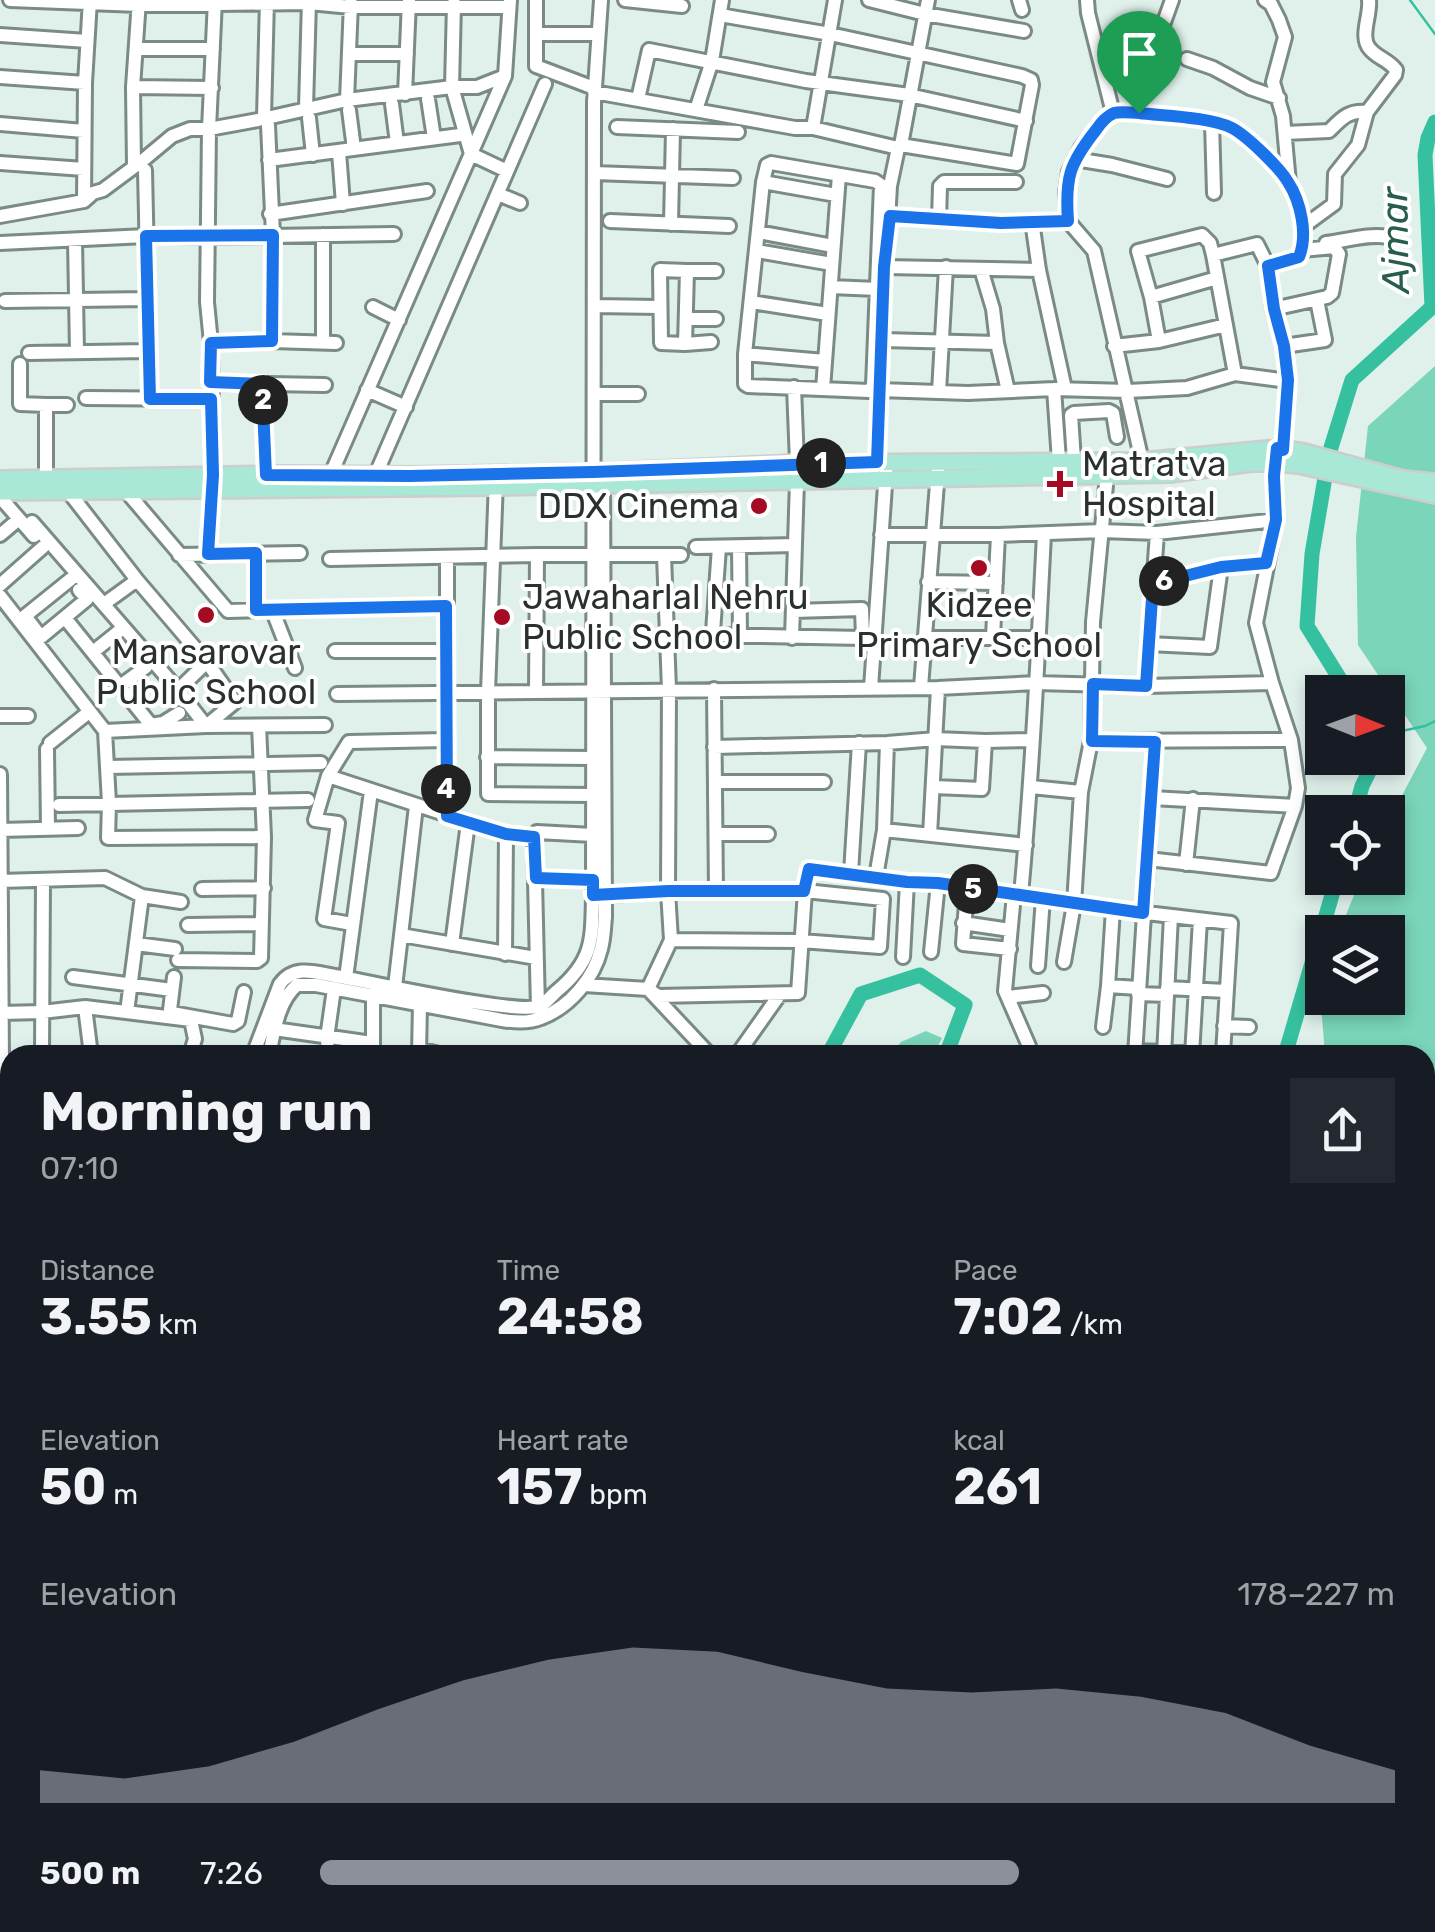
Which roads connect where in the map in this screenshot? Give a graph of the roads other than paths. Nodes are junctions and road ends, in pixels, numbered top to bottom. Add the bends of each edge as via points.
1 (10, 0) edge
2 (536, 0) edge
3 (601, 0) edge
4 (624, 0) edge
5 (722, 0) edge
6 (835, 0) edge
7 (869, 0) edge
8 (1088, 0) edge
9 (1172, 0) edge
10 (1266, 0) edge
11 (1368, 0) edge
12 (52, 1) edge
13 (90, 1) edge
14 (656, 1) edge
15 (139, 2) edge
16 (215, 2) edge
17 (266, 2) edge
18 (309, 2) edge
19 (351, 4) edge
20 (409, 4) edge
21 (454, 4) edge
22 (510, 4) edge
23 (682, 6) dead end
24 (927, 7) edge
25 (720, 15) junction
26 (1024, 31) dead end
27 (536, 34) junction
28 (598, 34) junction
29 (830, 34) junction
30 (0, 35) edge
31 (88, 41) junction
32 (137, 48) junction
33 (213, 49) junction
34 (918, 52) junction
35 (349, 54) junction
36 (406, 54) junction
37 (1187, 59) dead end
38 (712, 61) junction
39 (0, 76) edge
40 (505, 76) junction
41 (820, 82) junction
42 (85, 83) junction
43 (546, 84) dead end
44 (133, 87) junction
45 (452, 87) junction
46 (212, 88) junction
47 (594, 90) junction
48 (405, 94) junction
49 (909, 95) junction
50 (1279, 98) junction
51 (428, 99) dead end
52 (638, 99) junction
53 (392, 104) dead end
54 (348, 105) junction
55 (696, 110) junction
56 (1366, 112) junction
57 (308, 113) junction
58 (1139, 113) junction
59 (1113, 114) junction
60 (266, 121) junction
61 (1026, 121) junction
62 (1212, 122) junction
63 (0, 124) edge
64 (617, 127) dead end
65 (209, 128) junction
66 (813, 128) junction
67 (673, 129) junction
68 (84, 131) junction
69 (738, 132) dead end
70 (1285, 133) junction
71 (460, 135) dead end
72 (434, 138) junction
73 (397, 143) junction
74 (899, 146) junction
75 (354, 149) junction
76 (339, 152) junction
77 (471, 154) junction
78 (313, 155) junction
79 (1076, 159) junction
80 (269, 160) junction
81 (0, 163) edge
82 (84, 168) junction
83 (139, 168) junction
84 (507, 171) junction
85 (594, 174) junction
86 (839, 175) junction
87 (672, 176) junction
88 (734, 178) dead end
89 (1167, 180) dead end
90 (764, 182) junction
91 (1016, 182) dead end
92 (1289, 183) junction
93 (427, 191) dead end
94 (498, 194) junction
95 (1214, 194) dead end
96 (836, 195) junction
97 (84, 201) junction
98 (520, 203) dead end
99 (343, 204) junction
100 (270, 214) junction
101 (0, 216) edge
102 (890, 216) junction
103 (938, 220) junction
104 (610, 221) dead end
105 (1032, 221) junction
106 (1068, 221) junction
107 (671, 224) junction
108 (729, 226) dead end
109 (1304, 226) junction
110 (758, 232) junction
111 (323, 234) junction
112 (394, 234) dead end
113 (273, 235) junction
114 (146, 236) junction
115 (208, 237) junction
116 (1387, 238) dead end
117 (75, 240) junction
118 (0, 242) edge
119 (833, 246) junction
120 (1303, 248) junction
121 (757, 251) junction
122 (660, 252) dead end
123 (1213, 255) junction
124 (832, 264) junction
125 (1268, 266) junction
126 (884, 267) junction
127 (946, 267) junction
128 (981, 269) junction
129 (660, 270) junction
130 (1039, 270) junction
131 (686, 271) junction
132 (716, 271) dead end
133 (1217, 278) junction
134 (830, 287) junction
135 (876, 289) junction
136 (1151, 297) junction
137 (147, 299) junction
138 (74, 300) junction
139 (1317, 300) junction
140 (5, 301) dead end
141 (752, 302) junction
142 (594, 306) junction
143 (373, 307) dead end
144 (659, 308) junction
145 (1274, 309) junction
146 (828, 314) junction
147 (686, 319) junction
148 (716, 319) dead end
149 (399, 320) junction
150 (1226, 324) junction
151 (883, 340) junction
152 (272, 341) junction
153 (1159, 341) junction
154 (711, 342) dead end
155 (941, 342) junction
156 (211, 343) junction
157 (997, 343) junction
158 (686, 344) junction
159 (1114, 346) junction
160 (1284, 346) junction
161 (147, 351) junction
162 (77, 352) junction
163 (745, 354) junction
164 (825, 361) junction
165 (1235, 374) junction
166 (1288, 380) junction
167 (210, 382) junction
168 (262, 384) junction
169 (324, 385) dead end
170 (794, 386) junction
171 (823, 389) junction
172 (1060, 389) junction
173 (367, 390) junction
174 (879, 390) junction
175 (1008, 391) junction
176 (1128, 391) junction
177 (939, 392) junction
178 (595, 394) junction
179 (638, 394) dead end
180 (86, 398) dead end
181 (150, 399) junction
182 (211, 399) junction
183 (46, 405) junction
184 (66, 405) dead end
185 (406, 407) junction
186 (1117, 437) dead end
187 (1279, 454) junction
188 (1066, 460) junction
189 (1142, 461) junction
190 (797, 463) junction
191 (883, 468) junction
192 (938, 469) junction
193 (331, 474) junction
194 (376, 474) junction
195 (597, 474) junction
196 (266, 475) junction
197 (1107, 475) junction
198 (46, 478) junction
199 (0, 479) edge
200 (496, 480) junction
201 (796, 481) junction
202 (1435, 482) edge
203 (212, 483) junction
204 (1403, 484) junction
205 (68, 491) junction
206 (126, 491) junction
207 (0, 494) edge
208 (1435, 496) edge
209 (25, 520) junction
210 (1276, 520) junction
211 (1102, 531) junction
212 (1157, 533) junction
213 (1044, 534) junction
214 (0, 535) edge
215 (882, 535) junction
216 (998, 535) junction
217 (932, 536) junction
218 (795, 545) junction
219 (43, 547) junction
220 (696, 547) dead end
221 (719, 547) junction
222 (739, 547) junction
223 (300, 552) dead end
224 (256, 553) junction
225 (208, 554) junction
226 (180, 555) junction
227 (538, 555) junction
228 (681, 555) dead end
229 (598, 556) junction
230 (664, 556) junction
231 (493, 557) junction
232 (446, 558) junction
233 (330, 559) dead end
234 (1266, 563) junction
235 (1221, 567) junction
236 (70, 580) junction
237 (137, 580) junction
238 (928, 582) junction
239 (996, 583) junction
240 (0, 584) edge
241 (1153, 584) junction
242 (0, 596) edge
243 (108, 601) dead end
244 (446, 606) junction
245 (256, 610) junction
246 (272, 610) junction
247 (793, 611) junction
248 (65, 618) junction
249 (118, 632) dead end
250 (740, 636) junction
251 (993, 637) junction
252 (792, 638) junction
253 (925, 638) junction
254 (1039, 638) junction
255 (1149, 644) junction
256 (335, 650) dead end
257 (445, 651) junction
258 (93, 652) junction
259 (207, 662) junction
260 (146, 667) dead end
261 (295, 668) dead end
262 (1036, 683) junction
263 (1093, 684) junction
264 (1272, 684) junction
265 (120, 686) junction
266 (1146, 686) junction
267 (872, 688) junction
268 (922, 688) junction
269 (938, 688) junction
270 (714, 689) junction
271 (178, 690) junction
272 (670, 690) junction
273 (447, 692) junction
274 (488, 692) junction
275 (536, 692) junction
276 (598, 692) junction
277 (337, 694) dead end
278 (89, 712) junction
279 (179, 713) dead end
280 (0, 716) edge
281 (28, 716) dead end
282 (206, 726) junction
283 (259, 726) junction
284 (325, 726) dead end
285 (105, 732) junction
286 (936, 739) junction
287 (445, 740) junction
288 (1031, 740) junction
289 (1291, 740) junction
290 (985, 741) junction
291 (1092, 741) junction
292 (859, 742) junction
293 (1155, 742) junction
294 (887, 743) junction
295 (714, 747) junction
296 (487, 758) junction
297 (592, 758) junction
298 (262, 763) junction
299 (107, 767) junction
300 (324, 770) junction
301 (0, 774) edge
302 (714, 782) junction
303 (824, 782) dead end
304 (934, 787) junction
305 (1031, 787) junction
306 (371, 791) junction
307 (1081, 792) junction
308 (592, 796) junction
309 (1152, 798) junction
310 (1193, 798) junction
311 (308, 800) dead end
312 (262, 802) junction
313 (109, 804) junction
314 (60, 805) dead end
315 (416, 806) junction
316 (1295, 806) junction
317 (447, 816) junction
318 (468, 823) junction
319 (48, 828) junction
320 (78, 828) dead end
321 (0, 830) edge
322 (884, 830) junction
323 (506, 834) junction
324 (716, 834) junction
325 (768, 834) dead end
326 (930, 834) junction
327 (593, 835) junction
328 (264, 837) junction
329 (534, 837) junction
330 (1026, 845) junction
331 (1148, 859) junction
332 (1186, 864) junction
333 (851, 874) junction
334 (876, 877) junction
335 (536, 878) junction
336 (593, 880) junction
337 (0, 881) edge
338 (43, 881) junction
339 (907, 882) junction
340 (938, 883) junction
341 (264, 888) junction
342 (967, 888) junction
343 (202, 889) dead end
344 (716, 890) junction
345 (668, 891) junction
346 (804, 891) junction
347 (1018, 894) junction
348 (142, 896) junction
349 (599, 896) junction
350 (1043, 898) junction
351 (181, 902) dead end
352 (1074, 904) junction
353 (1112, 909) junction
354 (1143, 913) junction
355 (1172, 916) junction
356 (1200, 920) junction
357 (964, 923) junction
358 (261, 924) junction
359 (352, 924) junction
360 (188, 925) dead end
361 (0, 930) edge
362 (1010, 930) junction
363 (401, 935) junction
364 (671, 940) junction
365 (801, 941) junction
366 (136, 944) junction
367 (452, 944) junction
368 (1010, 949) junction
369 (932, 952) dead end
370 (505, 954) junction
371 (903, 956) dead end
372 (536, 958) junction
373 (1064, 962) dead end
374 (1038, 966) dead end
375 (73, 978) dead end
376 (346, 978) junction
377 (131, 984) junction
378 (584, 985) junction
379 (1108, 986) junction
380 (395, 987) junction
381 (334, 989) junction
382 (648, 989) junction
383 (1196, 990) junction
384 (1226, 990) junction
385 (1138, 991) junction
386 (1167, 991) junction
387 (244, 992) dead end
388 (1042, 993) dead end
389 (780, 994) junction
390 (374, 996) junction
391 (1008, 997) junction
392 (420, 1004) junction
393 (86, 1007) junction
394 (42, 1012) junction
395 (127, 1012) junction
396 (1, 1013) edge
397 (539, 1013) junction
398 (1224, 1026) junction
399 (1103, 1027) dead end
400 (1249, 1027) dead end
401 (274, 1029) junction
402 (327, 1038) junction
403 (2, 1045) edge
404 (42, 1045) edge
405 (90, 1045) edge
406 (193, 1045) edge
407 (257, 1045) edge
408 (271, 1045) edge
409 (327, 1045) edge
410 (356, 1045) edge
411 (372, 1045) edge
412 (419, 1045) edge
413 (701, 1045) edge
414 (743, 1045) edge
415 (1029, 1045) edge
416 (1135, 1045) edge
417 (1164, 1045) edge
418 (1193, 1045) edge
419 (1224, 1045) edge
420 (1435, 1910) edge
421 (1435, 1921) edge

1 - 12 street
2 - 27 street
3 - 28 street
4 - 14 street
5 - 25 street
6 - 29 street
7 - 24 street
8 - 59 street
9 - 58 street via 1142,76
10 - 50 street via 1285,37 1273,82
11 - 56 street via 1366,44 1396,70
12 - 13 street
13 - 15 street
13 - 31 street
14 - 23 street
15 - 16 street
15 - 32 street
16 - 17 street
16 - 33 street
17 - 18 street
17 - 60 street
18 - 19 street
18 - 57 street
19 - 20 street
19 - 35 street
20 - 21 street
20 - 36 street
21 - 22 street
21 - 45 street
22 - 40 street
24 - 26 street
24 - 34 street
25 - 29 street
25 - 38 street
27 - 28 street
27 - 47 street via 538,69
28 - 47 street
29 - 34 street
29 - 41 street
30 - 31 street
31 - 42 street
32 - 33 street
32 - 44 street
33 - 46 street
34 - 49 street
34 - 61 street via 1031,80
35 - 36 street
35 - 54 street
36 - 48 street
37 - 50 street
38 - 41 street
38 - 52 street via 649,50
38 - 55 street
39 - 42 street
40 - 45 street via 478,87
40 - 77 street
41 - 49 street
41 - 66 street
42 - 68 street
43 - 84 street
44 - 46 street
44 - 83 street
45 - 48 street
45 - 77 street
46 - 65 street
47 - 52 street
47 - 85 street
48 - 54 street
49 - 61 street
49 - 74 street
50 - 70 street
51 - 72 street
52 - 55 street
53 - 73 street
54 - 57 street
54 - 75 street
55 - 66 street
56 - 70 street via 1346,115 1329,131
56 - 109 street via 1358,145 1335,174 1334,204
57 - 60 street
57 - 78 street
58 - 59 street
58 - 62 street
59 - 79 street
60 - 65 street
60 - 80 street
61 - 74 street via 1018,164
62 - 92 street via 1251,142
62 - 95 street
63 - 68 street
64 - 67 street
65 - 83 street via 172,136
65 - 115 street
66 - 74 street
67 - 69 street
67 - 87 street
68 - 82 street
70 - 92 street
71 - 72 street
72 - 73 street
73 - 75 street
74 - 102 street
75 - 76 street
76 - 78 street
76 - 99 street
77 - 84 street
77 - 149 street
78 - 80 street
79 - 89 street
79 - 106 street via 1066,192
80 - 100 street
81 - 82 street
82 - 97 street
83 - 97 street
83 - 114 street
84 - 94 street
85 - 87 street
85 - 142 street
86 - 90 street via 771,163
86 - 96 street
86 - 135 street via 881,186
87 - 88 street
87 - 107 street
90 - 96 street
90 - 110 street
91 - 103 street via 944,182
92 - 109 street
93 - 99 street
94 - 98 street
94 - 185 street
96 - 119 street
97 - 101 street
99 - 100 street
100 - 113 street
102 - 103 street
102 - 126 street
103 - 105 street
104 - 107 street
105 - 106 street
105 - 130 street
106 - 159 street via 1094,251
107 - 108 street
109 - 120 street
110 - 119 street
110 - 121 street
111 - 112 street
111 - 113 street
111 - 152 street via 330,342
113 - 115 street
113 - 152 street
114 - 115 street
114 - 117 street
114 - 137 street
115 - 156 street
116 - 120 street via 1375,234
117 - 118 street
117 - 138 street
119 - 124 street
120 - 125 street via 1299,257
120 - 139 street via 1334,247 1339,254 1332,294
121 - 124 street
121 - 141 street
122 - 129 street
123 - 125 street via 1256,244
123 - 133 street
123 - 136 street via 1202,235 1138,251
124 - 134 street
125 - 145 street
126 - 127 street
126 - 151 street
127 - 128 street
127 - 155 street
128 - 130 street
128 - 157 street
129 - 131 street
129 - 144 street
130 - 172 street
131 - 132 street
131 - 147 street
133 - 136 street
133 - 150 street
134 - 135 street
134 - 146 street
135 - 171 street via 872,389
136 - 153 street
137 - 138 street
137 - 161 street
138 - 140 street
138 - 162 street
139 - 145 street
139 - 160 street via 1324,340
141 - 146 street
141 - 163 street
142 - 144 street
142 - 178 street
143 - 149 street
144 - 158 street via 661,343
145 - 160 street
146 - 164 street
147 - 148 street
147 - 158 street
149 - 173 street
150 - 153 street
150 - 165 street
151 - 155 street
151 - 174 street
152 - 156 street
153 - 159 street
154 - 158 street
155 - 157 street
155 - 177 street
156 - 167 street
157 - 175 street
159 - 176 street
160 - 166 street
161 - 162 street
161 - 181 street
162 - 183 street via 24,358 20,404
163 - 164 street
163 - 170 street via 748,386
164 - 171 street
165 - 166 street
165 - 176 street via 1187,388
166 - 187 street
167 - 168 street
167 - 182 street
168 - 169 street
168 - 196 street
170 - 171 street
170 - 190 street
172 - 175 street
172 - 176 street
172 - 188 street
173 - 185 street
173 - 193 street
174 - 177 street
174 - 191 street
175 - 177 street
176 - 189 street
178 - 179 street
178 - 195 street
180 - 181 street
181 - 182 street
182 - 203 street
183 - 184 street
183 - 198 street
185 - 194 street
186 - 188 street via 1109,410 1074,413
187 - 189 main road
187 - 197 main road via 1170,474
187 - 204 main road
187 - 210 street
188 - 189 main road
188 - 192 main road
190 - 191 main road
190 - 195 main road
190 - 201 main road
191 - 192 main road
191 - 201 main road
191 - 215 street
192 - 197 main road
192 - 217 street
193 - 194 main road
193 - 196 main road
194 - 200 main road
195 - 200 main road
195 - 201 main road
195 - 229 street
196 - 203 main road
197 - 211 street
198 - 199 main road
198 - 203 main road
200 - 203 main road
200 - 231 street
201 - 218 street
202 - 204 main road
203 - 206 main road
203 - 225 street
204 - 208 main road
205 - 206 main road
205 - 207 main road
205 - 237 street
206 - 226 street
207 - 209 street
209 - 214 street
209 - 219 street
209 - 271 street
210 - 212 street
210 - 234 street
211 - 212 street
211 - 213 street
211 - 263 street
212 - 241 street
213 - 216 street
213 - 254 street
215 - 217 street
215 - 267 street
216 - 217 street
216 - 239 street
217 - 238 street
218 - 222 street
218 - 247 street
219 - 236 street
219 - 240 street
220 - 221 street
221 - 222 street
221 - 250 street via 713,632
222 - 250 street
223 - 224 street
224 - 225 street
224 - 245 street
225 - 226 street
226 - 245 street via 228,610
227 - 229 street
227 - 231 street
227 - 275 street
228 - 230 street
229 - 230 street
229 - 276 street
230 - 272 street
231 - 232 street
231 - 274 street
232 - 233 street
232 - 244 street
234 - 235 street
234 - 264 street via 1256,622
235 - 241 street
235 - 255 street via 1210,647
236 - 248 street via 88,599
236 - 248 street via 25,616 41,637
237 - 243 street
237 - 259 street
238 - 239 street
238 - 253 street
239 - 251 street
241 - 255 street
242 - 278 street
244 - 246 street
244 - 257 street
245 - 246 street
246 - 261 street
247 - 252 street
247 - 252 street via 862,608 864,619 862,639
248 - 258 street
249 - 258 street
250 - 252 street
251 - 253 street
251 - 254 street
253 - 268 street
254 - 262 street
255 - 266 street
256 - 257 street
257 - 273 street
258 - 265 street
259 - 271 street
259 - 282 street via 236,702
260 - 265 street
262 - 263 street
262 - 269 street
262 - 288 street
263 - 266 street
263 - 291 street
264 - 266 street
264 - 289 street
265 - 279 street via 151,725
267 - 268 street
267 - 270 street
268 - 269 street
269 - 286 street
270 - 272 street
270 - 295 street
271 - 282 street
272 - 276 street
272 - 345 street
273 - 274 street
273 - 277 street
273 - 287 street
274 - 275 street
274 - 296 street
275 - 276 street
276 - 297 street
276 - 349 street
278 - 285 street
278 - 319 street via 48,746
280 - 281 street
282 - 283 street
282 - 285 street
283 - 284 street
283 - 298 street
285 - 299 street
286 - 290 street
286 - 294 street
286 - 304 street
287 - 300 street via 349,742
287 - 317 street
288 - 290 street
288 - 305 street
289 - 293 street
289 - 316 street
290 - 304 street via 982,790
291 - 293 street
291 - 307 street
292 - 294 street
292 - 295 street
292 - 333 street
293 - 309 street
294 - 322 street
295 - 302 street
296 - 297 street
296 - 308 street via 488,794
297 - 308 street
298 - 299 street
298 - 300 street
298 - 312 street
299 - 313 street
300 - 306 street
300 - 359 street via 315,820 338,823 324,919
301 - 321 street
302 - 303 street
302 - 324 street
304 - 326 street
305 - 307 street
305 - 330 street
306 - 315 street
306 - 359 street
307 - 352 street
308 - 327 street
309 - 310 street
309 - 331 street
310 - 316 street
310 - 332 street
311 - 312 street
312 - 313 street
312 - 328 street
313 - 314 street
313 - 328 street via 108,838
315 - 317 street
315 - 363 street
316 - 332 street via 1271,872
317 - 318 street
318 - 323 street
318 - 367 street
319 - 320 street
319 - 321 street
321 - 337 street
322 - 326 street
322 - 334 street
323 - 329 street
323 - 370 street
324 - 325 street
324 - 344 street
326 - 330 street
327 - 329 street
327 - 336 street
328 - 341 street
329 - 335 street
330 - 347 street
331 - 332 street
331 - 354 street
333 - 334 street
333 - 346 street via 809,869
334 - 339 street
335 - 336 street
335 - 372 street
336 - 349 street
337 - 338 street
337 - 361 street
338 - 348 street via 106,878
338 - 394 street
339 - 340 street
339 - 371 street
340 - 342 street
340 - 369 street
341 - 343 street
341 - 358 street
342 - 347 street
342 - 357 street
344 - 345 street
344 - 346 street
345 - 349 street
345 - 364 street
346 - 365 street
346 - 365 street via 883,899 880,947
347 - 350 street
347 - 362 street
348 - 351 street
348 - 366 street
349 - 378 street via 602,947
349 - 397 street via 584,963
350 - 352 street
350 - 374 street
352 - 353 street
352 - 373 street
353 - 354 street
353 - 379 street
354 - 355 street
354 - 385 street
355 - 356 street
355 - 386 street
356 - 383 street
356 - 384 street via 1230,924
357 - 362 street
357 - 368 street via 963,944
358 - 360 street
358 - 366 street via 259,960
359 - 376 street
361 - 396 street
362 - 368 street
363 - 367 street
363 - 380 street
364 - 365 street
364 - 382 street
365 - 389 street via 798,993
366 - 377 street
367 - 370 street
368 - 391 street
370 - 372 street
372 - 397 street
375 - 377 street
376 - 380 street
376 - 407 street via 287,974
377 - 387 street via 173,983 172,1012 233,1024
377 - 395 street
378 - 382 street
378 - 397 street
379 - 385 street
379 - 399 street
380 - 397 street
381 - 390 street
381 - 401 street via 297,986
381 - 402 street
382 - 389 street via 658,996
382 - 413 street
383 - 384 street
383 - 386 street
383 - 418 street
384 - 398 street
385 - 386 street
385 - 416 street
386 - 417 street
388 - 391 street
389 - 414 street
390 - 392 street
390 - 411 street
391 - 415 street
392 - 397 street via 502,1020
392 - 412 street
393 - 394 street
393 - 395 street
393 - 405 street
394 - 396 street
394 - 404 street
395 - 406 street via 191,1020
396 - 403 street
398 - 400 street
398 - 419 street
401 - 402 street
401 - 408 street
402 - 409 street
402 - 410 street
420 - 421 street

